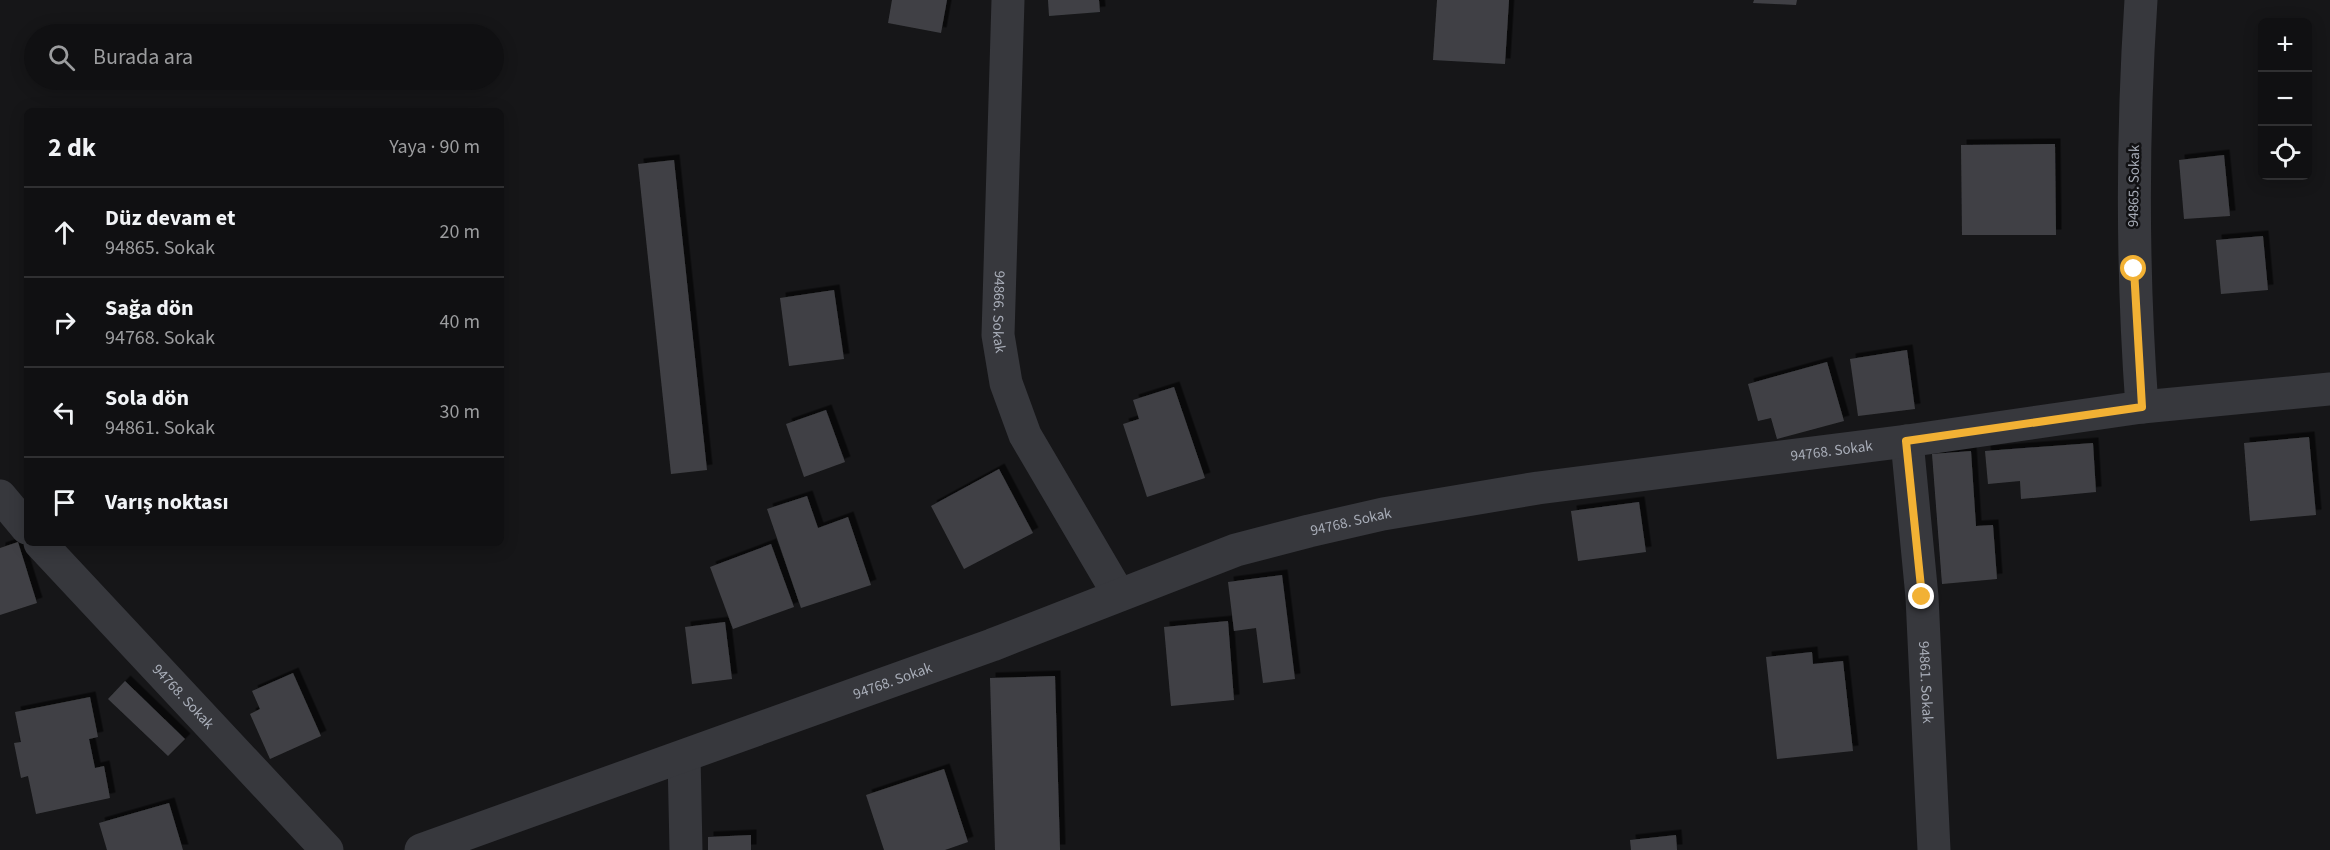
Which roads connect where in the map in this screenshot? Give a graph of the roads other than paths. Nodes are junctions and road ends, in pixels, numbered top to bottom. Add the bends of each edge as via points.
1 (1008, 0) edge
2 (2141, 0) edge
3 (2330, 389) edge
4 (2142, 407) junction
5 (1906, 441) junction
6 (0, 496) edge
7 (24, 524) edge
8 (43, 546) edge
9 (1119, 595) junction
10 (684, 756) junction
11 (327, 850) edge
12 (421, 850) edge
13 (686, 850) edge
14 (1934, 850) edge

1 - 9 street, 94866. Sokak via 998,335 1006,383 1025,435
2 - 4 street, 94865. Sokak via 2133,204
3 - 4 street, 94768. Sokak
4 - 5 street, 94768. Sokak
5 - 9 street, 94768. Sokak via 1538,488 1383,514 1236,550
5 - 14 street, 94861. Sokak via 1922,597
6 - 7 street
8 - 11 street, 94768. Sokak
9 - 10 street, 94768. Sokak via 993,645
10 - 12 street, 94768. Sokak
10 - 13 street

